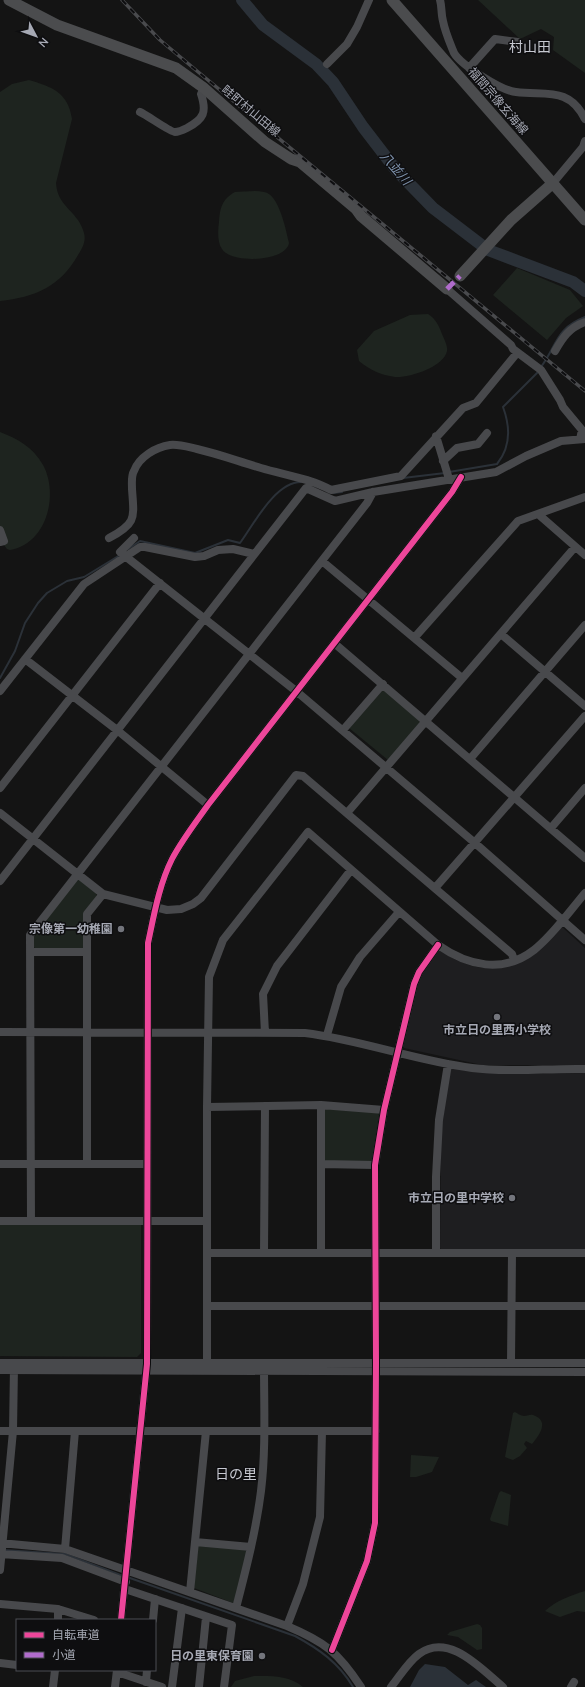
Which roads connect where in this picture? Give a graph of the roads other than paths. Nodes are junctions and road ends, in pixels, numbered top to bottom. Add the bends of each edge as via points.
1 (9, 0) edge
2 (369, 0) edge
3 (392, 0) edge
4 (440, 0) edge
5 (518, 42) dead end
6 (462, 62) junction
7 (327, 64) dead end
8 (469, 68) junction
9 (454, 70) junction
10 (204, 88) junction
11 (140, 112) dead end
12 (585, 119) edge
13 (585, 141) edge
14 (553, 183) junction
15 (585, 220) edge
16 (460, 276) dead end
17 (447, 289) joint
18 (585, 322) edge
19 (555, 351) dead end
20 (518, 353) junction
21 (487, 433) dead end
22 (436, 436) junction
23 (583, 439) edge
24 (443, 461) junction
25 (460, 477) junction
26 (449, 479) junction
27 (311, 481) junction
28 (309, 490) junction
29 (373, 492) junction
30 (585, 497) edge
31 (538, 514) junction
32 (0, 530) edge
33 (109, 538) dead end
34 (134, 538) dead end
35 (0, 542) edge
36 (575, 547) junction
37 (254, 554) junction
38 (585, 555) edge
39 (126, 557) junction
40 (322, 561) junction
41 (160, 583) junction
42 (369, 598) junction
43 (205, 618) junction
44 (585, 625) edge
45 (501, 634) junction
46 (415, 637) junction
47 (334, 643) junction
48 (250, 654) junction
49 (25, 659) junction
50 (545, 672) junction
51 (462, 678) junction
52 (383, 684) junction
53 (0, 691) edge
54 (296, 691) junction
55 (72, 696) junction
56 (585, 706) edge
57 (585, 716) edge
58 (425, 722) junction
59 (117, 730) junction
60 (343, 730) junction
61 (470, 759) junction
62 (162, 766) junction
63 (386, 767) junction
64 (0, 788) edge
65 (585, 788) edge
66 (514, 797) junction
67 (208, 805) junction
68 (0, 813) edge
69 (347, 813) junction
70 (551, 828) junction
71 (33, 839) junction
72 (475, 843) junction
73 (585, 858) edge
74 (351, 870) junction
75 (78, 874) junction
76 (0, 881) edge
77 (435, 888) junction
78 (585, 893) edge
79 (103, 894) junction
80 (155, 908) junction
81 (400, 912) junction
82 (562, 919) junction
83 (585, 940) edge
84 (438, 945) junction
85 (30, 952) junction
86 (87, 952) junction
87 (514, 960) junction
88 (88, 1031) junction
89 (0, 1032) edge
90 (30, 1033) junction
91 (147, 1033) junction
92 (208, 1033) junction
93 (265, 1033) junction
94 (327, 1035) junction
95 (398, 1052) junction
96 (448, 1064) junction
97 (585, 1069) edge
98 (321, 1105) junction
99 (265, 1106) junction
100 (207, 1107) junction
101 (384, 1110) junction
102 (0, 1164) edge
103 (87, 1164) junction
104 (147, 1164) junction
105 (321, 1164) junction
106 (375, 1164) junction
107 (30, 1165) junction
108 (0, 1221) edge
109 (31, 1221) junction
110 (147, 1221) junction
111 (207, 1222) junction
112 (208, 1253) junction
113 (264, 1253) junction
114 (321, 1253) junction
115 (375, 1253) junction
116 (436, 1253) junction
117 (512, 1253) junction
118 (585, 1253) edge
119 (207, 1306) junction
120 (376, 1306) junction
121 (512, 1306) junction
122 (585, 1306) edge
123 (207, 1363) junction
124 (585, 1363) edge
125 (0, 1364) edge
126 (512, 1364) junction
127 (14, 1367) junction
128 (147, 1367) junction
129 (264, 1367) junction
130 (376, 1367) junction
131 (0, 1370) edge
132 (585, 1372) edge
133 (206, 1430) junction
134 (0, 1431) edge
135 (14, 1431) junction
136 (75, 1431) junction
137 (140, 1431) junction
138 (264, 1431) junction
139 (322, 1431) junction
140 (376, 1431) junction
141 (4, 1486) edge
142 (195, 1542) junction
143 (2, 1544) edge
144 (251, 1547) junction
145 (65, 1549) junction
146 (1, 1554) edge
147 (0, 1570) edge
148 (127, 1571) junction
149 (125, 1585) junction
150 (190, 1592) junction
151 (155, 1599) junction
152 (0, 1604) edge
153 (182, 1608) junction
154 (236, 1608) junction
155 (58, 1609) junction
156 (206, 1617) junction
157 (58, 1619) edge
158 (91, 1619) edge
159 (121, 1619) edge
160 (153, 1619) edge
161 (287, 1626) junction
162 (332, 1650) junction
163 (0, 1663) edge
164 (16, 1665) edge
165 (55, 1671) edge
166 (117, 1671) edge
167 (147, 1671) edge
168 (146, 1682) junction
169 (53, 1687) edge
170 (115, 1687) edge
171 (162, 1687) edge
172 (172, 1687) edge
173 (199, 1687) edge
174 (224, 1687) edge
175 (361, 1687) edge
176 (392, 1687) edge
177 (503, 1687) edge

1 - 10 main road, 畦町村山田線 via 57,25 176,68
2 - 7 street via 358,27 347,44
3 - 9 main road, 福間宗像玄海線
4 - 6 street via 442,20 448,38 455,55
5 - 8 street via 495,39
6 - 8 street
6 - 9 street
8 - 12 street via 508,90 563,96 576,106
9 - 14 main road, 福間宗像玄海線
10 - 11 street via 201,94 205,106 204,113 197,122 180,131 171,131
10 - 17 main road, 畦町村山田線 via 265,142 300,162 356,208 361,216
13 - 14 street via 583,147
14 - 15 main road, 福間宗像玄海線
14 - 16 main road via 511,220
17 - 20 street
18 - 19 street via 564,335
20 - 22 street via 476,403 463,408
20 - 23 street via 541,370 563,408 582,430
21 - 24 street via 478,444 457,448
22 - 24 street
22 - 27 street via 401,476 331,490
23 - 25 street via 561,441 496,472
24 - 26 street
25 - 26 street
25 - 42 street via 452,492
26 - 29 street
27 - 28 street
27 - 33 street via 220,454 179,445 161,448 145,456 133,472 133,517 125,530
28 - 29 street via 335,501
28 - 37 street via 306,488
29 - 40 street via 367,504
30 - 31 street
31 - 36 street
31 - 46 street via 518,520
32 - 35 street via 4,540
34 - 39 street via 120,552
36 - 38 street
36 - 45 street
37 - 39 street via 233,549 218,550 195,557 140,547
37 - 43 street
39 - 41 street
39 - 49 street via 84,584
40 - 42 street
40 - 48 street
41 - 43 street
41 - 55 street
42 - 46 street
42 - 47 street
43 - 48 street
43 - 59 street
44 - 50 street
45 - 50 street
45 - 51 street
46 - 51 street
47 - 52 street
47 - 54 street
48 - 54 street
48 - 62 street
49 - 53 street
49 - 55 street
50 - 56 street
50 - 61 street
51 - 58 street
52 - 58 street
52 - 60 street
54 - 60 street
54 - 67 street
55 - 59 street
55 - 64 street
57 - 66 street
58 - 61 street
58 - 63 street
59 - 62 street
59 - 71 street
60 - 63 street
61 - 66 street
62 - 67 street
62 - 75 street
63 - 69 street
63 - 72 street
65 - 70 street
66 - 70 street
66 - 72 street
67 - 80 street via 173,859 163,880
68 - 71 street
69 - 77 street
69 - 80 street via 303,776 296,775 201,898 181,909
70 - 73 street
71 - 75 street
71 - 76 street
72 - 77 street
72 - 82 street
74 - 81 street
74 - 92 street via 308,832 223,940 209,977
74 - 93 street via 277,966 263,994
75 - 79 street
75 - 85 street via 30,935
77 - 87 street via 512,954
78 - 82 street
79 - 80 street
79 - 86 street via 87,914
80 - 91 street via 148,943
81 - 84 street
81 - 94 street via 360,956 341,987
82 - 83 street
82 - 87 street via 544,941
84 - 87 street via 451,955 477,964
84 - 95 street via 419,972 414,984
85 - 86 street
85 - 90 street
86 - 88 street
88 - 90 street
88 - 91 street
88 - 103 street
89 - 90 street
90 - 107 street
91 - 92 street
91 - 104 street
92 - 93 street
92 - 100 street
93 - 94 street
94 - 95 street
95 - 96 street
95 - 101 street
96 - 97 street via 504,1070
96 - 116 street via 439,1120
98 - 99 street
98 - 101 street
98 - 105 street
99 - 100 street
99 - 113 street
100 - 111 street
101 - 106 street
102 - 107 street
103 - 104 street
103 - 107 street
104 - 110 street
105 - 106 street
105 - 114 street
106 - 115 street
107 - 109 street
108 - 109 street
109 - 110 street
110 - 111 street
110 - 128 street
111 - 112 street
112 - 113 street
112 - 119 street
113 - 114 street
114 - 115 street
115 - 116 street
115 - 120 street
116 - 117 street
117 - 118 street
117 - 121 street
119 - 120 street
119 - 123 street
120 - 121 street
120 - 130 street
121 - 122 street
121 - 126 street
123 - 128 street
123 - 129 street
124 - 126 street
125 - 127 street
126 - 130 street
127 - 128 street
127 - 131 street
127 - 135 street
128 - 129 street
128 - 137 street
129 - 130 street
129 - 138 street
130 - 132 street
130 - 140 street
133 - 137 street
133 - 138 street
133 - 142 street
134 - 135 street
135 - 136 street
135 - 141 street
136 - 137 street
136 - 145 street
137 - 148 street
138 - 139 street
138 - 144 street via 261,1491
139 - 140 street
139 - 161 street via 320,1517 304,1584
140 - 162 street via 375,1523 367,1561
141 - 143 street
142 - 144 street
142 - 150 street
143 - 145 street
143 - 146 street
144 - 154 street
145 - 148 street
146 - 147 street
146 - 149 street via 62,1558
148 - 149 street
148 - 150 street
149 - 151 street
149 - 159 street
150 - 154 street
151 - 153 street
151 - 160 street
152 - 155 street
153 - 156 street
153 - 172 street
154 - 161 street
155 - 157 street
155 - 158 street
156 - 173 street
156 - 174 street via 232,1625
161 - 162 street via 311,1636
162 - 175 street
163 - 164 street
165 - 169 street
166 - 168 street
166 - 170 street
167 - 168 street
168 - 171 street
176 - 177 street via 418,1655 428,1648 437,1646 458,1651

